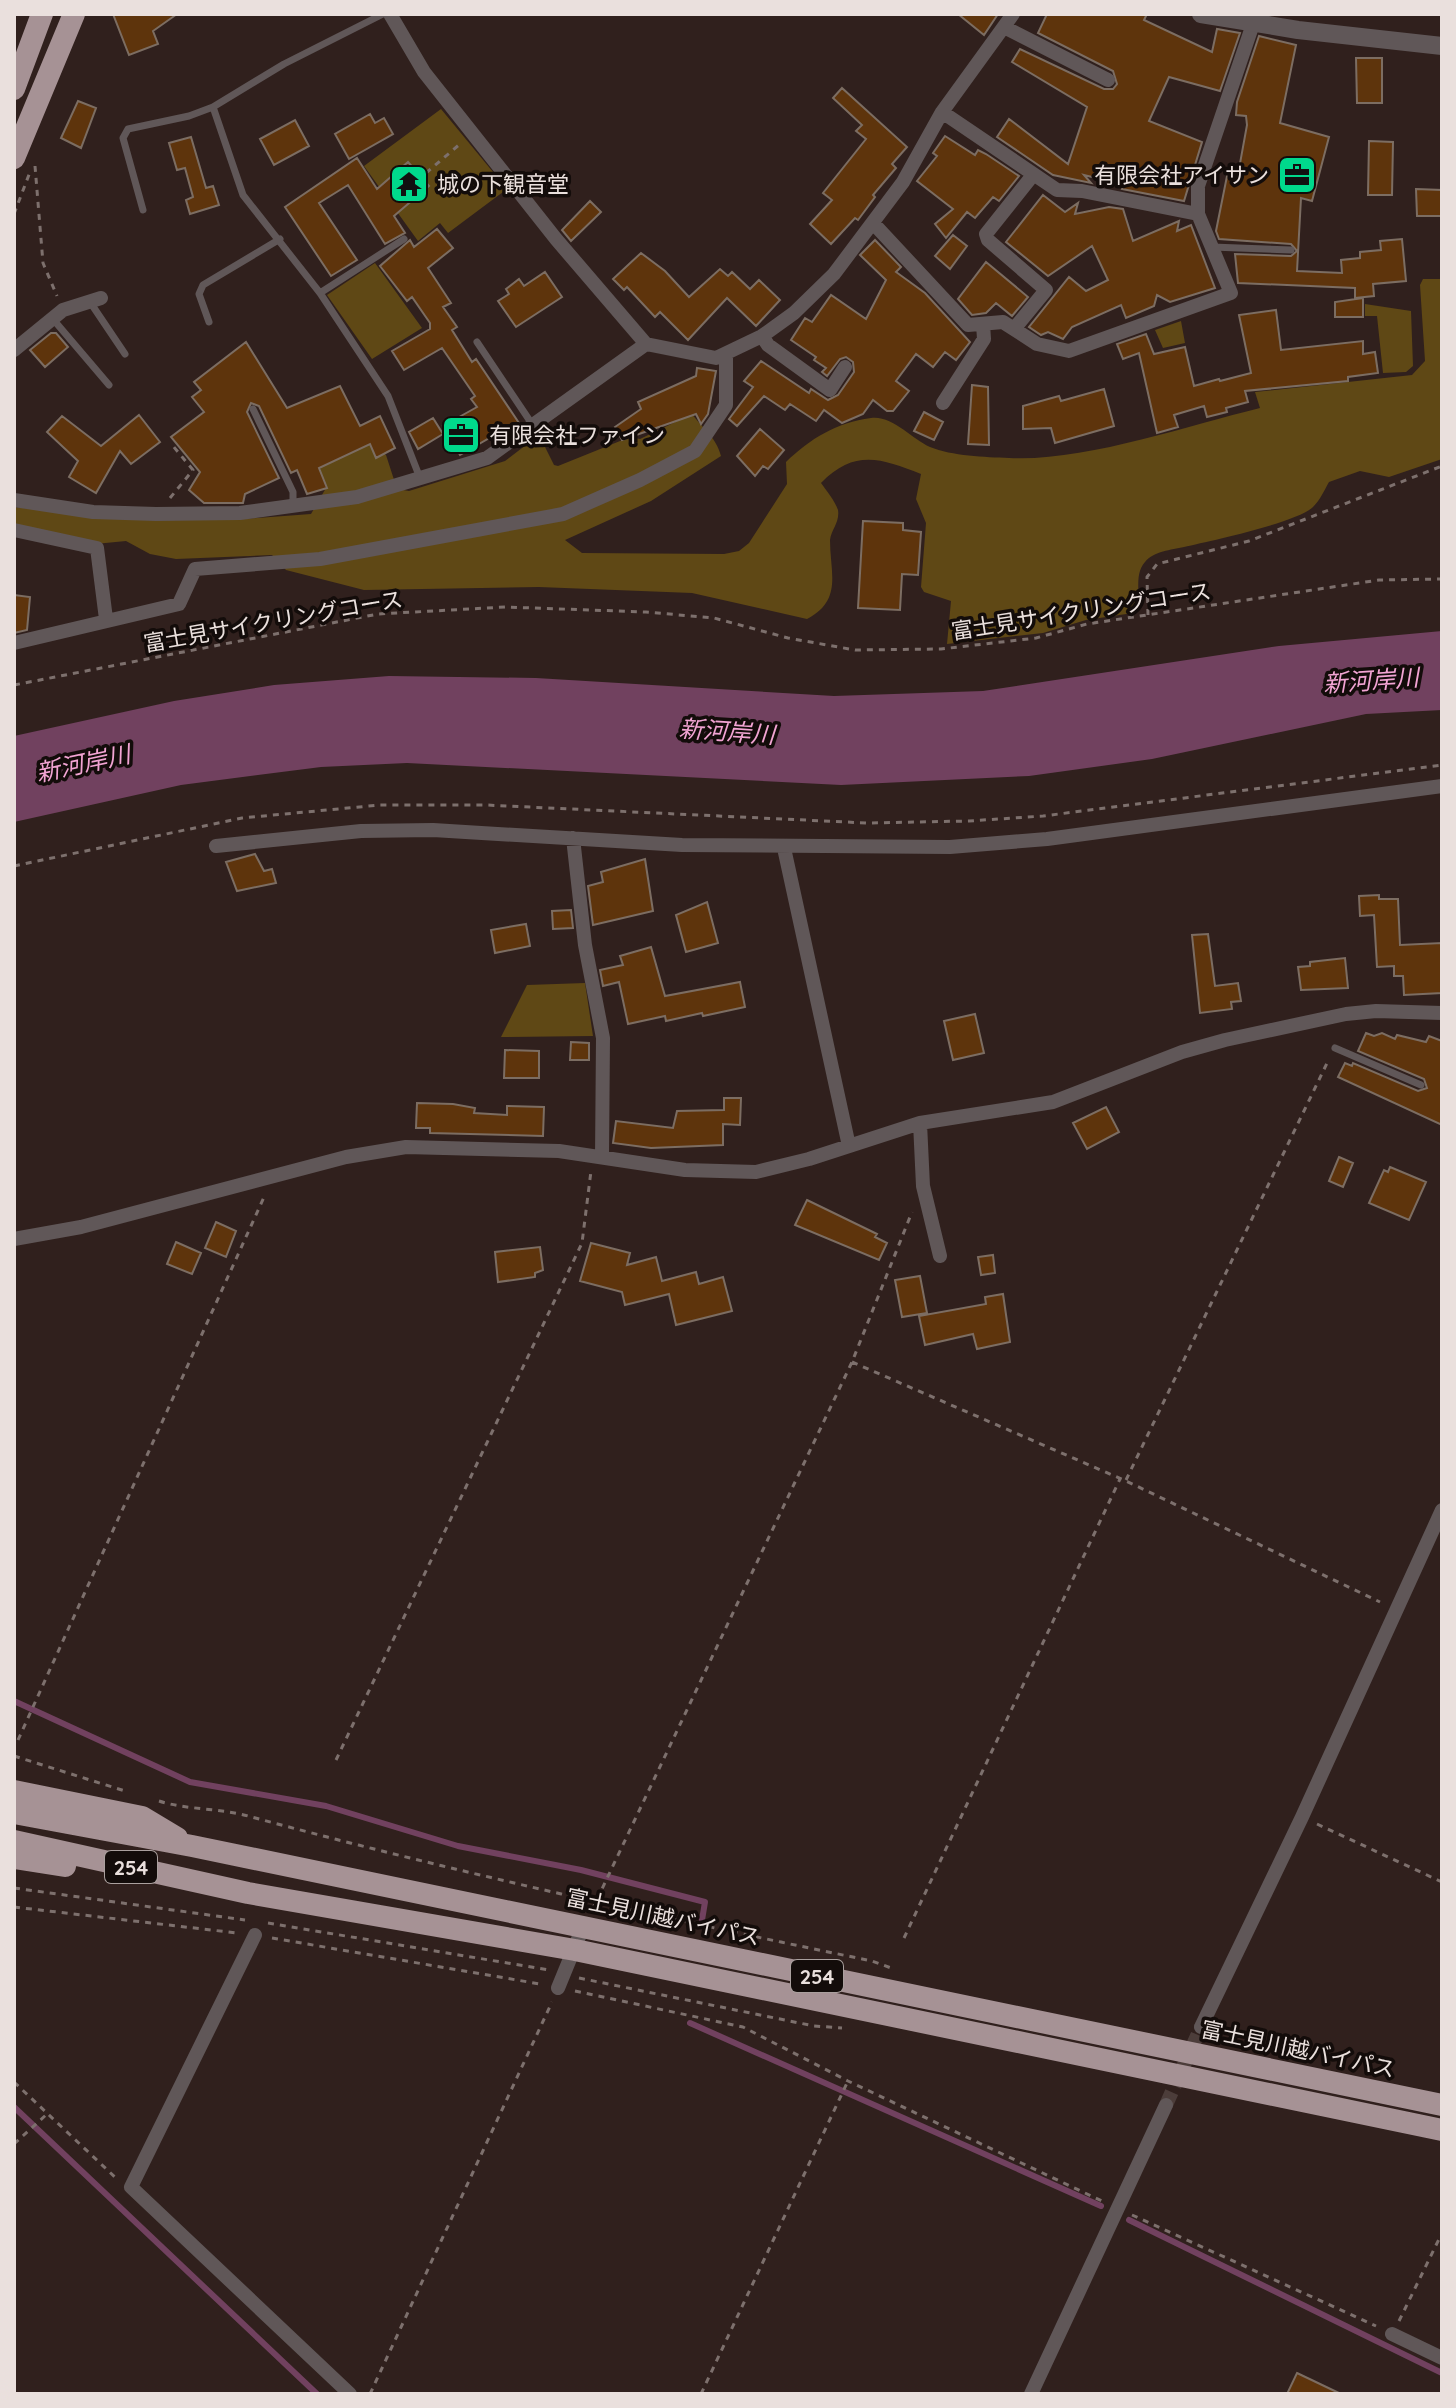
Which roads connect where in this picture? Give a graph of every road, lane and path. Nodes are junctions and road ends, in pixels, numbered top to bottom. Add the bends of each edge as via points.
1 (42, 14) edge
2 (74, 14) edge
3 (383, 14) edge
4 (390, 14) edge
5 (1013, 14) edge
6 (1201, 14) edge
7 (1253, 24) junction
8 (1004, 27) junction
9 (1442, 46) edge
10 (1108, 80) dead end
11 (14, 89) edge
12 (213, 107) junction
13 (942, 112) junction
14 (472, 134) junction
15 (24, 159) edge
16 (426, 173) dead end
17 (1033, 175) junction
18 (143, 210) dead end
19 (1198, 214) junction
20 (874, 224) junction
21 (280, 239) junction
22 (404, 239) dead end
23 (1212, 247) junction
24 (1291, 250) dead end
25 (320, 293) junction
26 (95, 300) joint
27 (58, 314) junction
28 (209, 322) dead end
29 (983, 324) junction
30 (1014, 329) junction
31 (762, 336) junction
32 (477, 342) dead end
33 (646, 344) junction
34 (14, 350) edge
35 (125, 354) dead end
36 (726, 356) junction
37 (845, 367) dead end
38 (109, 385) dead end
39 (943, 403) dead end
40 (253, 409) dead end
41 (532, 424) junction
42 (173, 446) dead end
43 (1442, 466) edge
44 (420, 478) junction
45 (14, 500) edge
46 (293, 506) junction
47 (156, 514) junction
48 (14, 530) edge
49 (1442, 579) edge
50 (1148, 615) junction
51 (106, 619) junction
52 (14, 643) edge
53 (14, 685) edge
54 (1442, 765) edge
55 (1442, 786) edge
56 (573, 838) junction
57 (216, 846) dead end
58 (784, 848) junction
59 (14, 866) edge
60 (1442, 1013) edge
61 (1335, 1048) joint
62 (1421, 1085) dead end
63 (920, 1123) junction
64 (849, 1146) junction
65 (598, 1156) junction
66 (275, 1174) junction
67 (923, 1186) junction
68 (14, 1239) edge
69 (940, 1256) dead end
70 (852, 1362) junction
71 (1120, 1479) junction
72 (1126, 1481) junction
73 (1442, 1510) edge
74 (1396, 1610) junction
75 (18, 1740) dead end
76 (14, 1756) edge
77 (336, 1760) dead end
78 (14, 1791) edge
79 (134, 1794) dead end
80 (149, 1798) dead end
81 (14, 1813) edge
82 (1302, 1817) junction
83 (14, 1841) edge
84 (192, 1846) junction
85 (14, 1858) edge
86 (1442, 1882) edge
87 (14, 1888) edge
88 (248, 1893) junction
89 (600, 1896) dead end
90 (14, 1907) edge
91 (247, 1920) dead end
92 (583, 1927) junction
93 (259, 1929) junction
94 (904, 1938) dead end
95 (575, 1950) junction
96 (896, 1970) dead end
97 (564, 1972) junction
98 (558, 1988) junction
99 (1201, 2027) tunnel mouth
100 (842, 2028) dead end
101 (14, 2082) edge
102 (847, 2083) junction
103 (1166, 2105) tunnel mouth
104 (1442, 2105) edge
105 (45, 2116) junction
106 (1442, 2130) edge
107 (14, 2144) edge
108 (131, 2187) junction
109 (1117, 2208) junction
110 (1442, 2233) edge
111 (1392, 2334) junction
112 (1442, 2358) edge
113 (350, 2394) edge
114 (370, 2394) edge
115 (701, 2394) edge
116 (1031, 2394) edge

1 - 11 highway
2 - 15 highway
3 - 12 lane
4 - 14 street via 424,72
5 - 8 street
6 - 7 street
7 - 9 street
7 - 19 street via 1198,186
8 - 10 street
8 - 13 street
12 - 18 lane via 128,129 123,138
12 - 21 lane via 235,181
13 - 17 street
13 - 20 street
14 - 16 path
14 - 33 street
15 - 27 path
17 - 19 street via 1057,190
17 - 30 street via 986,234 1046,290
19 - 23 street
20 - 29 street via 968,325
20 - 31 street via 811,298
21 - 25 lane
21 - 28 lane via 203,285 199,294
22 - 25 lane
23 - 24 lane
23 - 30 street via 1231,293 1069,351 1037,344
25 - 44 lane via 388,396
26 - 27 street
26 - 35 lane
27 - 34 street
27 - 38 lane
29 - 30 street via 1003,322
29 - 39 street via 984,339
31 - 36 street
31 - 37 street via 830,390
32 - 41 lane
33 - 36 street
33 - 41 street
36 - 51 street via 726,405 695,451 563,514 320,559 195,569 179,604
40 - 46 lane via 293,492
41 - 44 street via 487,458
42 - 47 path via 193,470
43 - 50 path via 1249,541 1157,564 1147,577
44 - 46 street via 357,497
45 - 47 street via 93,512
46 - 47 street
48 - 51 street via 97,548
49 - 50 path, 富士見サイクリングコース via 1379,580
50 - 53 path, 富士見サイクリングコース via 1036,638 855,650 714,618 659,613 505,607 378,614
51 - 52 street
54 - 59 path via 969,821 851,823 486,805 380,805 242,818
55 - 58 street via 997,844
56 - 57 street via 376,830
56 - 58 street
56 - 65 street via 585,945 603,1038
58 - 64 street
60 - 63 street via 1376,1011 1306,1022 1182,1052 1053,1102
61 - 62 lane
61 - 72 path
63 - 64 street
63 - 67 street
64 - 65 street via 756,1172 685,1170
65 - 66 street via 406,1147
65 - 77 path via 582,1243
66 - 68 street via 81,1227
66 - 75 path
67 - 69 street
67 - 70 path
70 - 71 path
70 - 89 path
71 - 72 path
71 - 94 path
72 - 74 path
73 - 74 street
74 - 82 street
76 - 79 path
78 - 84 highway, 254 via 142,1817
80 - 96 path via 219,1808 400,1857
81 - 84 highway, 富士見川越バイパス / 254
82 - 86 path
82 - 99 street
83 - 88 highway, 254
84 - 92 highway, 富士見川越バイパス / 254
85 - 88 highway, 254
87 - 91 path
88 - 95 highway, 254
90 - 93 path
92 - 95 street
92 - 104 highway, 富士見川越バイパス / 254
93 - 97 path
93 - 98 path
93 - 108 street
95 - 97 street
95 - 106 highway, 254
97 - 98 street
97 - 100 path via 800,2024
98 - 102 path via 743,2027
98 - 114 path
101 - 105 path
102 - 109 path
102 - 115 path
103 - 109 street
105 - 107 path
105 - 108 path
108 - 113 street
109 - 111 path
109 - 116 street
110 - 111 path
111 - 112 street

